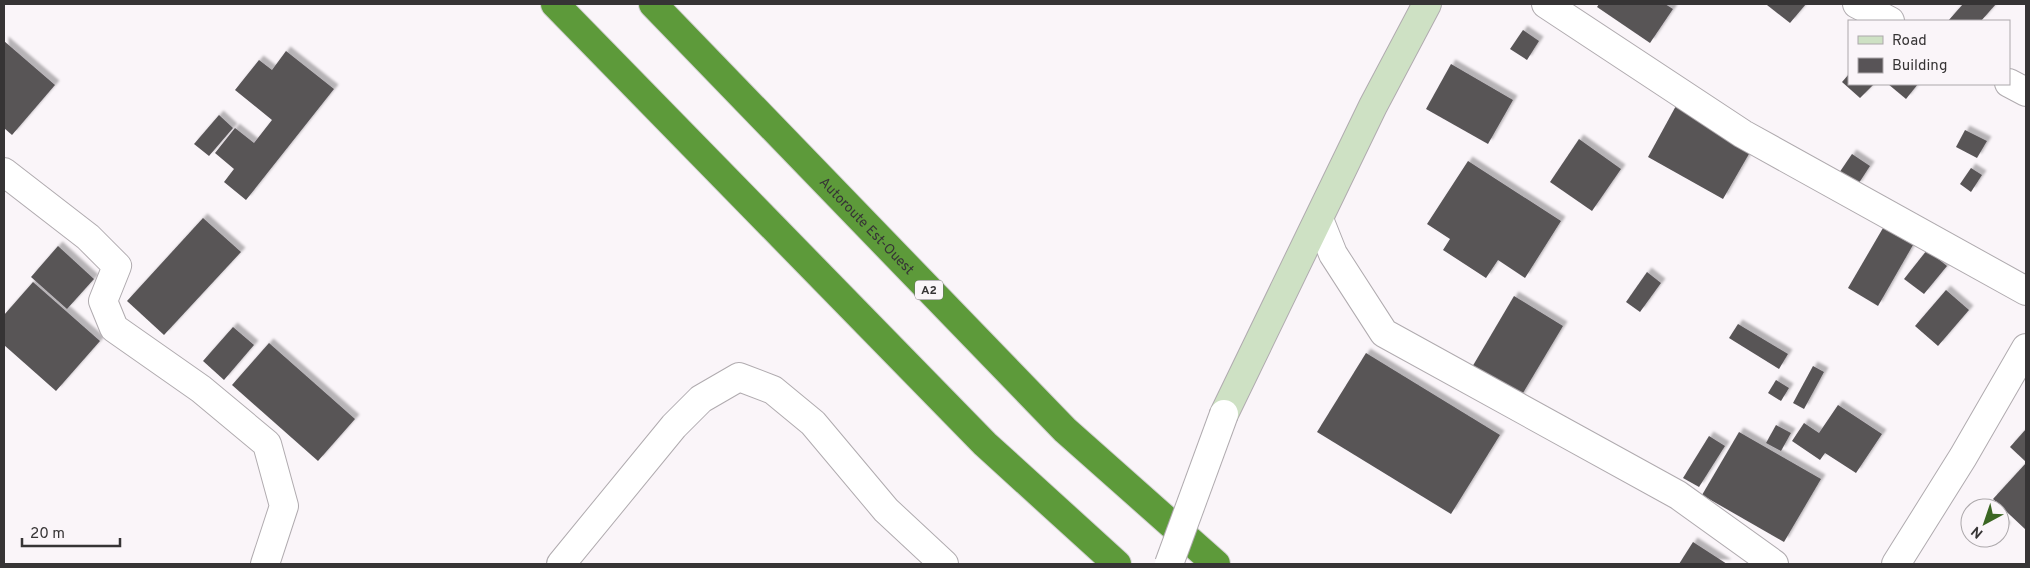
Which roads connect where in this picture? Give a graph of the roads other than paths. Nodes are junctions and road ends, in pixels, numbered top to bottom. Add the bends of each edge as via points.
1 (555, 4) edge
2 (653, 4) edge
3 (1427, 4) edge
4 (1546, 4) edge
5 (1857, 4) edge
6 (1888, 20) edge
7 (2010, 84) edge
8 (2026, 92) edge
9 (4, 172) edge
10 (1318, 219) junction
11 (2026, 291) edge
12 (2026, 348) edge
13 (266, 564) edge
14 (561, 564) edge
15 (944, 564) edge
16 (1117, 564) edge
17 (1169, 564) edge
18 (1216, 564) edge
19 (1774, 564) edge
20 (1896, 564) edge

1 - 16 highway via 985,444
2 - 18 highway, Autoroute Est-Ouest / A2 via 1065,430
3 - 10 street
4 - 11 street via 1743,134
5 - 6 street
7 - 8 street
9 - 13 street via 88,237 117,266 104,301 114,328 201,389 267,444 284,506
10 - 17 street, bridge via 1224,414
10 - 19 street via 1333,254 1384,333 1678,495
12 - 20 street
14 - 15 street via 674,426 701,399 739,377 773,390 813,423 886,510

